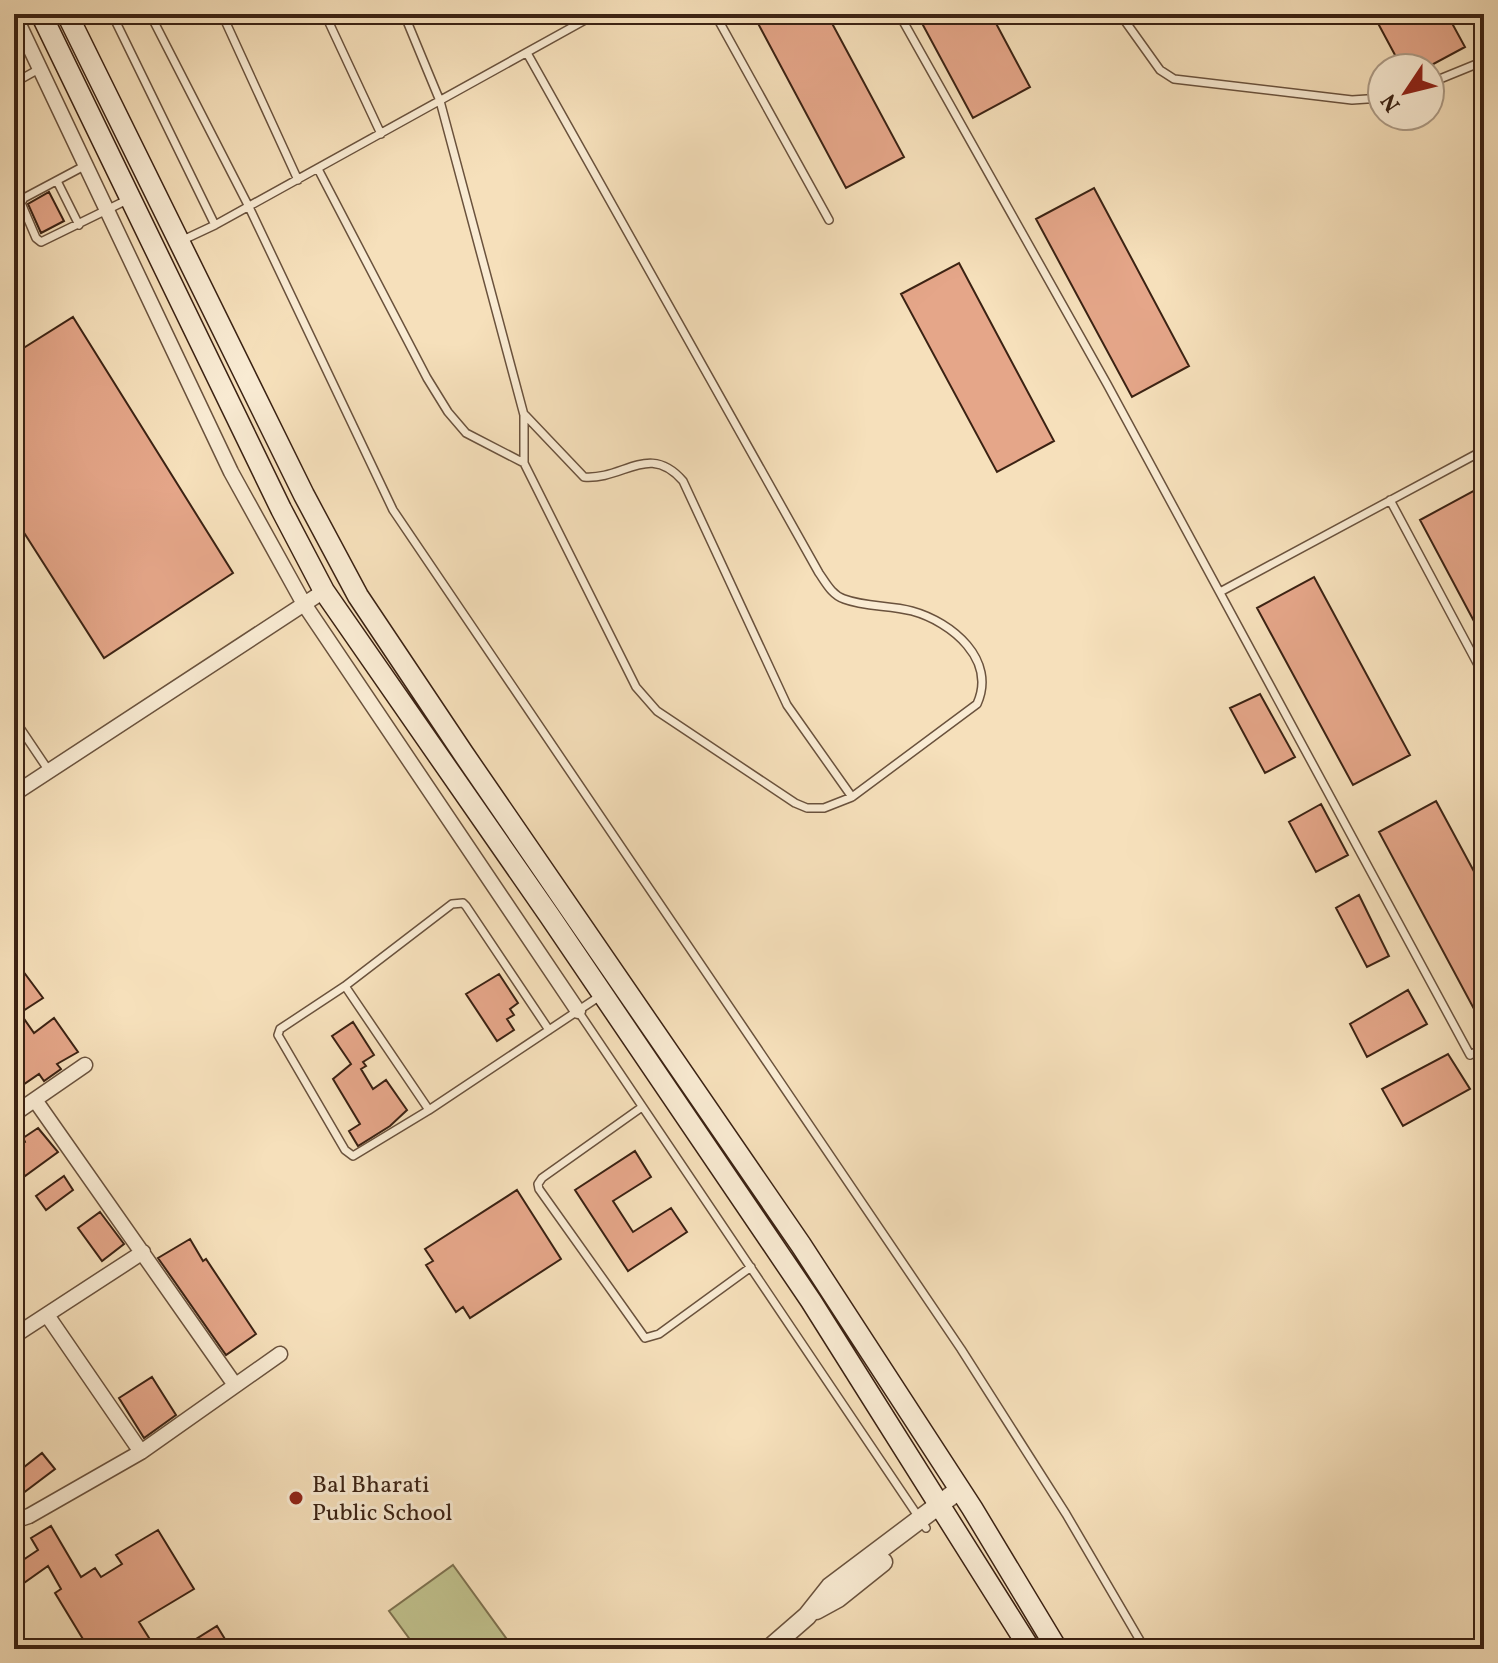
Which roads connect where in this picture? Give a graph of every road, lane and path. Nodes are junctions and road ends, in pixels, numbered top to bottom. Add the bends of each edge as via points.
1 (14, 14) edge
2 (41, 14) edge
3 (67, 14) edge
4 (112, 14) edge
5 (150, 14) edge
6 (222, 14) edge
7 (325, 14) edge
8 (404, 14) edge
9 (596, 14) edge
10 (715, 14) edge
11 (899, 14) edge
12 (1120, 14) edge
13 (527, 53) junction
14 (1484, 61) edge
15 (41, 68) junction
16 (1446, 76) edge
17 (14, 83) edge
18 (1366, 99) edge
19 (440, 101) junction
20 (381, 134) junction
21 (86, 165) junction
22 (318, 169) junction
23 (298, 180) junction
24 (57, 181) junction
25 (129, 199) junction
26 (249, 207) junction
27 (107, 211) junction
28 (829, 220) dead end
29 (79, 225) junction
30 (215, 225) junction
31 (179, 242) junction
32 (524, 415) junction
33 (1484, 450) edge
34 (524, 463) junction
35 (1390, 500) junction
36 (324, 591) junction
37 (1220, 592) junction
38 (304, 604) junction
39 (1484, 676) edge
40 (14, 719) edge
41 (49, 771) junction
42 (14, 794) edge
43 (852, 797) junction
44 (345, 986) junction
45 (603, 994) junction
46 (578, 1011) junction
47 (549, 1030) junction
48 (1484, 1048) edge
49 (85, 1065) dead end
50 (35, 1100) junction
51 (642, 1107) junction
52 (429, 1110) junction
53 (14, 1114) edge
54 (143, 1252) junction
55 (751, 1267) junction
56 (47, 1315) junction
57 (14, 1336) edge
58 (280, 1354) dead end
59 (235, 1385) junction
60 (141, 1452) junction
61 (963, 1494) junction
62 (942, 1509) junction
63 (14, 1510) edge
64 (923, 1523) junction
65 (769, 1649) edge
66 (1030, 1649) edge
67 (1057, 1649) edge
68 (1145, 1649) edge

1 - 15 street
2 - 25 main road
3 - 31 main road
4 - 30 lane
5 - 26 lane
6 - 23 lane
7 - 20 lane
8 - 19 lane
9 - 13 lane
10 - 28 lane
11 - 37 lane
12 - 18 lane via 1160,70 1174,79
13 - 19 lane
13 - 43 lane via 832,592 845,600 913,611 942,624 976,657 984,690 977,704
14 - 16 lane
15 - 17 lane
15 - 21 street
19 - 20 lane
19 - 32 lane
20 - 22 lane
21 - 24 lane
21 - 27 street
22 - 23 lane
22 - 34 lane via 448,412 466,433
23 - 26 lane
24 - 29 lane
24 - 29 lane via 21,203 36,238 44,242
25 - 27 lane
25 - 36 main road
26 - 30 lane
26 - 68 lane via 393,510 961,1349
27 - 29 lane
27 - 38 street via 231,472
30 - 31 lane
31 - 61 main road via 358,596 801,1245
32 - 34 lane
32 - 43 lane via 584,477 656,462 672,468 683,481 787,705
33 - 35 lane
34 - 43 lane via 636,687 657,711 795,803 824,808
35 - 37 lane
35 - 39 lane
36 - 38 street
36 - 45 main road
37 - 48 lane via 1470,1055
38 - 41 street
38 - 46 street
40 - 41 lane
41 - 42 street
44 - 47 lane via 452,904 463,903
44 - 52 lane
44 - 52 lane via 278,1035 345,1150 357,1155
45 - 46 lane
45 - 62 main road via 811,1301
46 - 47 lane
46 - 51 lane
47 - 52 lane
49 - 50 street
50 - 53 street
50 - 54 street
51 - 55 lane
51 - 55 lane via 542,1178 539,1189 645,1338 659,1334
54 - 56 street
54 - 59 street
55 - 64 lane
56 - 57 street
56 - 60 street
58 - 59 street
59 - 60 street
60 - 63 street via 29,1516 23,1518
61 - 62 street
61 - 67 main road
62 - 64 street
62 - 66 main road
64 - 65 street via 838,1598

